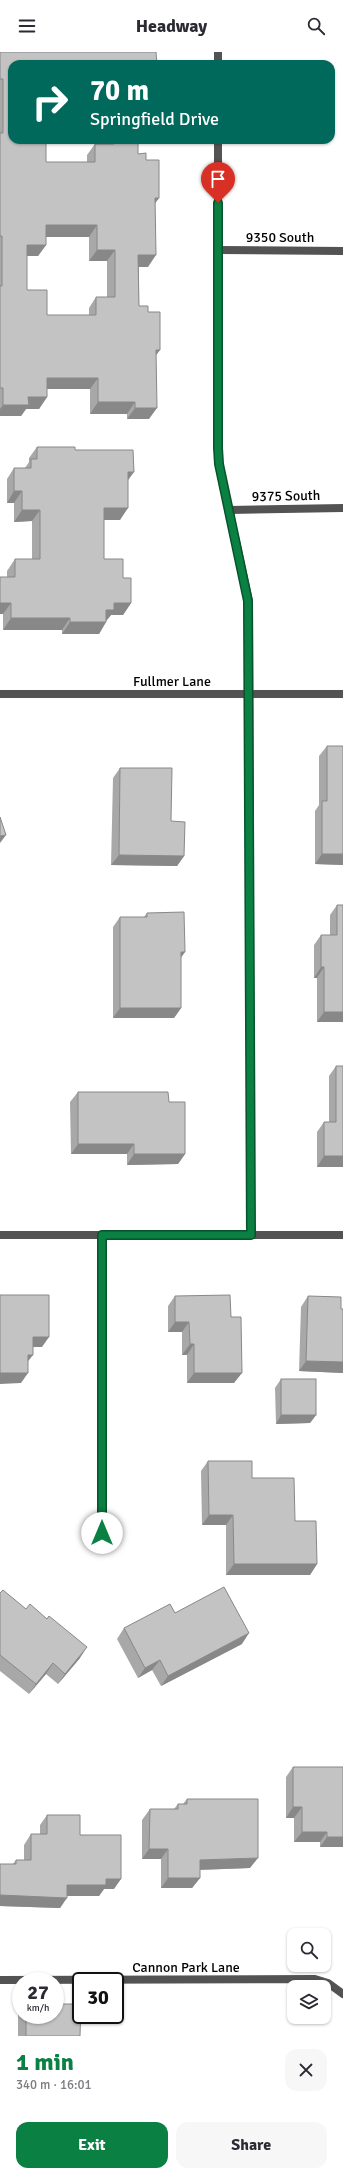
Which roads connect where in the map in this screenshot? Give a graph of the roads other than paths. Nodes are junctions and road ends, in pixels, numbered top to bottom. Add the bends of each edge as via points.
1 (218, 144) edge
2 (218, 250) junction
3 (343, 251) edge
4 (343, 508) edge
5 (229, 510) junction
6 (0, 694) edge
7 (249, 694) junction
8 (343, 694) edge
9 (0, 1235) edge
10 (102, 1235) junction
11 (251, 1235) junction
12 (343, 1235) edge
13 (102, 1533) dead end
14 (0, 1980) edge
15 (343, 1994) edge

1 - 2 street
2 - 3 street, 9350 South
2 - 5 street via 218,448
4 - 5 street, 9375 South
5 - 7 street via 248,601
6 - 7 street, Fullmer Lane
7 - 8 street, Fullmer Lane
7 - 11 street
9 - 10 street
10 - 11 street
10 - 13 street
11 - 12 street
14 - 15 street, Cannon Park Lane via 315,1979 328,1983

